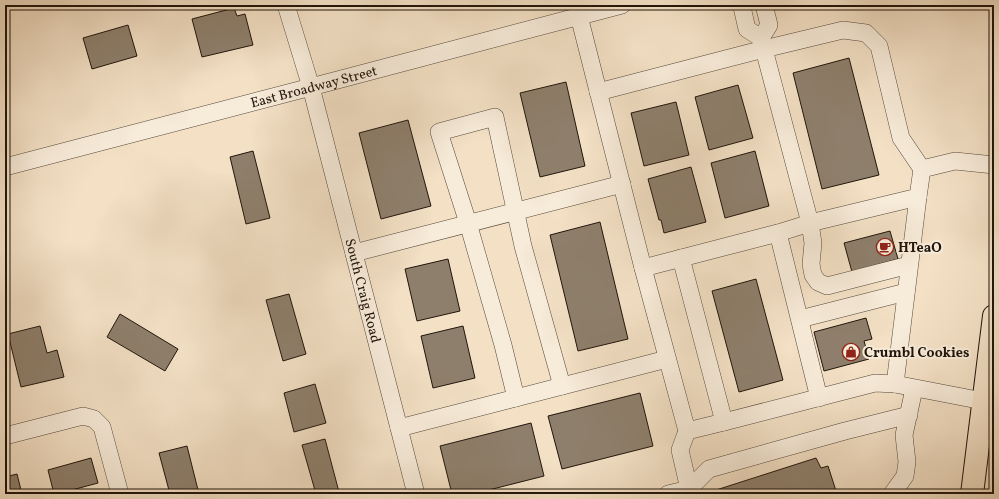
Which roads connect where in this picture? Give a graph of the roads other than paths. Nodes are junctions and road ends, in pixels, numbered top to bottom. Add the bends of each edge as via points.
1 (286, 5) edge
2 (622, 5) edge
3 (743, 5) edge
4 (764, 5) edge
5 (579, 16) junction
6 (762, 44) junction
7 (311, 87) junction
8 (598, 92) junction
9 (994, 165) edge
10 (5, 167) edge
11 (922, 169) junction
12 (622, 184) junction
13 (918, 197) junction
14 (516, 210) junction
15 (468, 223) junction
16 (810, 223) junction
17 (778, 233) junction
18 (354, 253) junction
19 (681, 258) junction
20 (909, 265) junction
21 (643, 268) junction
22 (906, 292) junction
23 (994, 316) edge
24 (800, 319) junction
25 (667, 360) junction
26 (895, 384) junction
27 (562, 386) junction
28 (914, 389) junction
29 (516, 398) junction
30 (819, 398) junction
31 (983, 401) junction
32 (909, 415) junction
33 (724, 422) junction
34 (399, 428) junction
35 (687, 431) junction
36 (5, 436) edge
37 (690, 491) edge
38 (120, 494) edge
39 (416, 494) edge
40 (668, 494) edge
41 (892, 494) edge
42 (972, 494) edge

1 - 7 street, South Craig Road
2 - 5 street, East Broadway Street
3 - 6 street via 747,29
4 - 6 street via 769,25
5 - 7 street, East Broadway Street
5 - 8 street
6 - 8 street
6 - 11 street via 843,30 866,33 879,46 901,138
6 - 16 street
7 - 10 street, East Broadway Street
7 - 18 street, South Craig Road
8 - 12 street
9 - 11 street via 955,161
11 - 13 street
12 - 14 street
12 - 21 street
13 - 16 street
13 - 20 street
14 - 15 street
14 - 15 street via 495,117 439,132
14 - 27 street via 523,246
15 - 18 street
15 - 29 street
16 - 17 street
16 - 20 street via 813,275 818,282 827,286
17 - 19 street
17 - 24 street
18 - 34 street, South Craig Road
19 - 21 street
19 - 33 street
20 - 22 street
21 - 25 street
22 - 24 street
22 - 26 street
23 - 31 main road
24 - 30 street
25 - 27 street
25 - 35 street
26 - 28 street
26 - 30 street via 875,383
27 - 29 street
28 - 31 street
28 - 32 street
29 - 34 street
30 - 33 street
31 - 42 main road
32 - 37 street via 709,469
32 - 41 street via 904,435 907,462 905,476
33 - 35 street
34 - 39 street, South Craig Road
35 - 37 street via 680,450
36 - 38 street via 83,416 94,419 102,427
37 - 40 street

